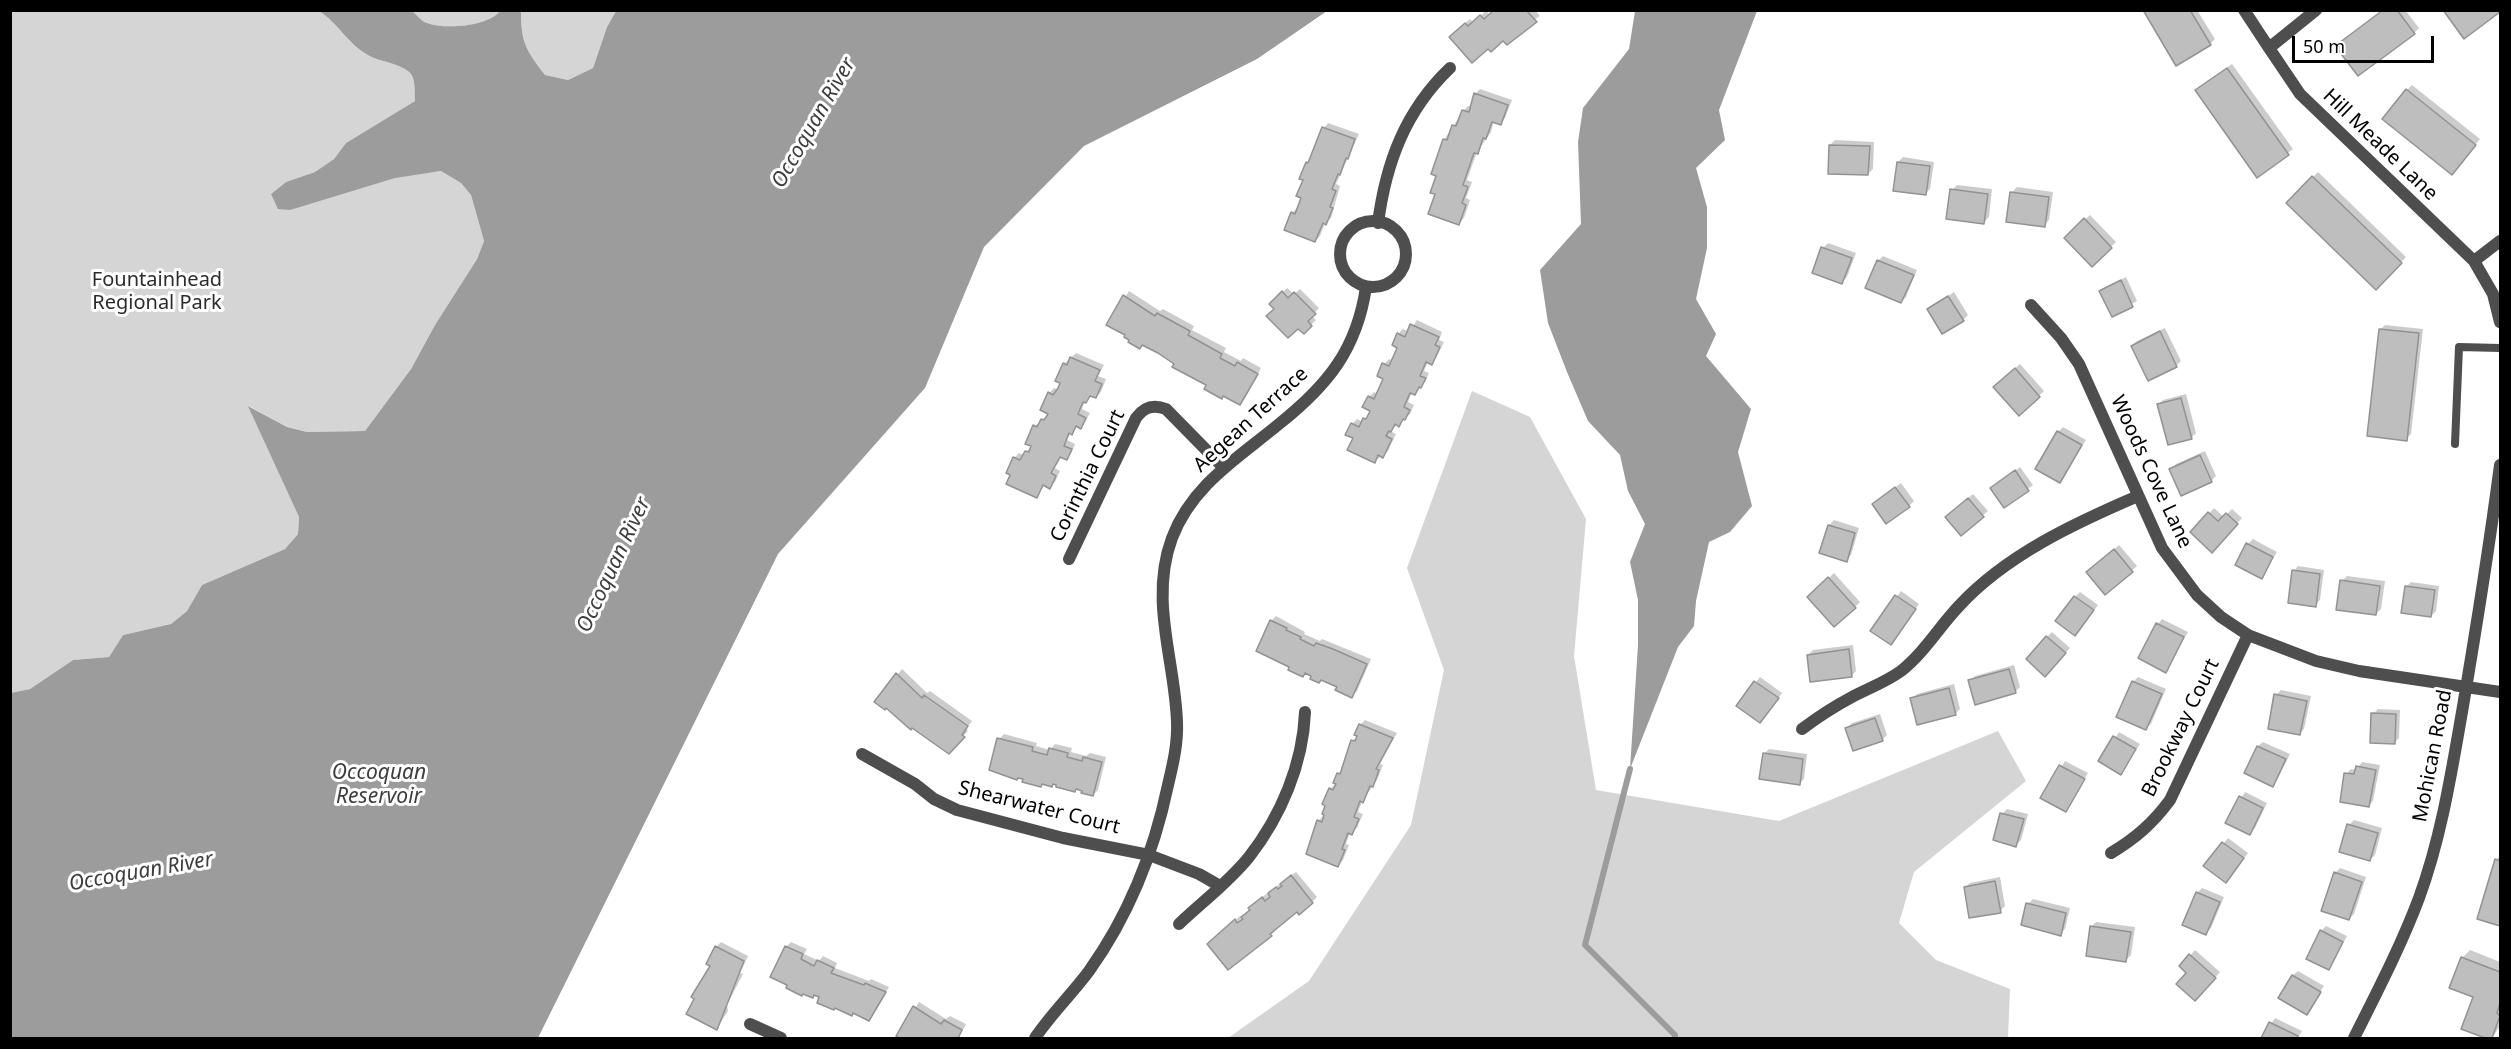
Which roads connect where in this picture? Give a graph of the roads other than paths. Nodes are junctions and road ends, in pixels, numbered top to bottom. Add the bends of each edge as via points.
1 (2244, 10) edge
2 (2316, 10) edge
3 (2269, 48) junction
4 (1450, 68) dead end
5 (1378, 223) junction
6 (2500, 241) edge
7 (2474, 261) junction
8 (1366, 287) junction
9 (2031, 305) dead end
10 (2500, 322) edge
11 (2500, 348) edge
12 (2455, 444) dead end
13 (2500, 465) edge
14 (1223, 467) junction
15 (2138, 496) junction
16 (1069, 559) dead end
17 (2248, 634) junction
18 (2466, 686) junction
19 (2500, 692) edge
20 (1305, 712) dead end
21 (1802, 729) dead end
22 (862, 753) dead end
23 (2111, 854) dead end
24 (1149, 855) junction
25 (1220, 886) junction
26 (1179, 924) dead end
27 (750, 1024) dead end
28 (781, 1038) edge
29 (1035, 1038) edge
30 (2354, 1038) edge

1 - 3 street, Hill Meade Lane
2 - 3 street
3 - 7 street, Hill Meade Lane via 2300,94
4 - 5 street via 1420,102 1403,130 1382,190
5 - 8 street via 1359,225 1349,232 1340,252 1346,275
5 - 8 street via 1398,234 1406,255 1399,274 1387,283
6 - 7 street
7 - 10 street via 2493,294
8 - 14 street, Aegean Terrace via 1357,331 1334,371 1303,404
9 - 15 street, Woods Cove Lane via 2079,364
11 - 12 lane via 2459,347
13 - 18 street, Mohican Road
14 - 16 street, Corinthia Court via 1166,409 1147,408 1136,418
14 - 24 street, Aegean Terrace via 1188,509 1172,537 1163,579 1161,604 1177,725 1165,801
15 - 17 street, Woods Cove Lane via 2176,570 2221,617
15 - 21 street via 2091,516 1993,575 1958,606 1900,671
17 - 18 street, Woods Cove Lane via 2316,661
17 - 23 street, Brookway Court via 2170,800 2137,838
18 - 19 street, Woods Cove Lane
18 - 30 street, Mohican Road via 2435,848 2404,936
20 - 25 street via 1300,756 1284,799 1260,842
22 - 24 street, Shearwater Court via 957,810 1063,838
24 - 25 street, Shearwater Court
24 - 29 street, Aegean Terrace via 1112,937
25 - 26 street
27 - 28 street

